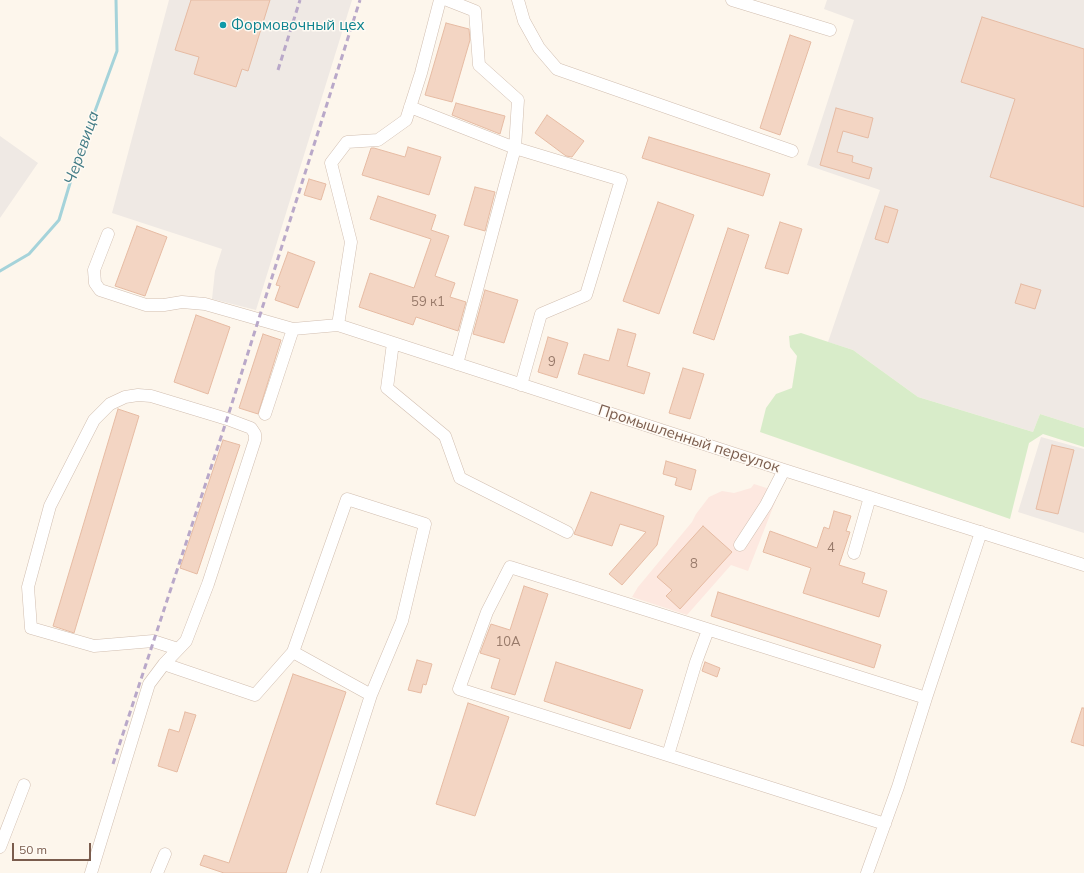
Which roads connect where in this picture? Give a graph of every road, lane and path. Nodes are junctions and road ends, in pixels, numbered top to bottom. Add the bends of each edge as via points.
1 (440, 0) edge
2 (447, 0) edge
3 (518, 0) edge
4 (732, 0) edge
5 (830, 30) dead end
6 (410, 107) junction
7 (516, 148) junction
8 (792, 150) dead end
9 (108, 234) dead end
10 (338, 325) junction
11 (293, 329) junction
12 (393, 343) junction
13 (457, 364) junction
14 (521, 385) junction
15 (264, 414) dead end
16 (784, 470) junction
17 (870, 497) junction
18 (567, 532) dead end
19 (981, 532) junction
20 (740, 545) dead end
21 (854, 553) dead end
22 (1084, 565) edge
23 (708, 630) junction
24 (178, 649) junction
25 (293, 652) junction
26 (164, 664) junction
27 (371, 694) junction
28 (926, 698) junction
29 (668, 755) junction
30 (24, 785) dead end
31 (885, 824) junction
32 (0, 847) edge
33 (165, 854) dead end
34 (91, 873) edge
35 (157, 873) edge
36 (314, 873) edge
37 (867, 873) edge

1 - 6 street
2 - 7 street via 475,11 479,65 518,100
3 - 8 street via 524,22 539,48 556,69
4 - 5 street
6 - 7 street
6 - 10 street via 406,120 378,140 347,142 331,164 351,242
7 - 13 street
7 - 14 street via 621,180 586,295 541,314
9 - 11 street via 94,270 95,283 100,290 146,305 182,302 205,304
10 - 11 street, Промышленный переулок
10 - 12 street, Промышленный переулок
11 - 15 street
12 - 13 street, Промышленный переулок
12 - 18 street via 387,388 445,436 460,478
13 - 14 street, Промышленный переулок
14 - 16 street, Промышленный переулок
16 - 17 street, Промышленный переулок
16 - 20 street via 766,505
17 - 19 street, Промышленный переулок
17 - 21 street
19 - 22 street, Промышленный переулок
19 - 28 street
23 - 28 street
23 - 29 street
23 - 29 street via 510,567 487,612 460,689
24 - 24 street via 186,641 208,584 255,434 251,428 228,419 151,396 125,397 110,404 94,420 50,506 28,587 31,628 94,646 153,641
24 - 26 street
25 - 26 street via 255,695
25 - 27 street
25 - 27 street via 347,499 425,524 402,621
26 - 34 street via 149,684
27 - 36 street
28 - 31 street
29 - 31 street
30 - 32 street
31 - 37 street
33 - 35 street

